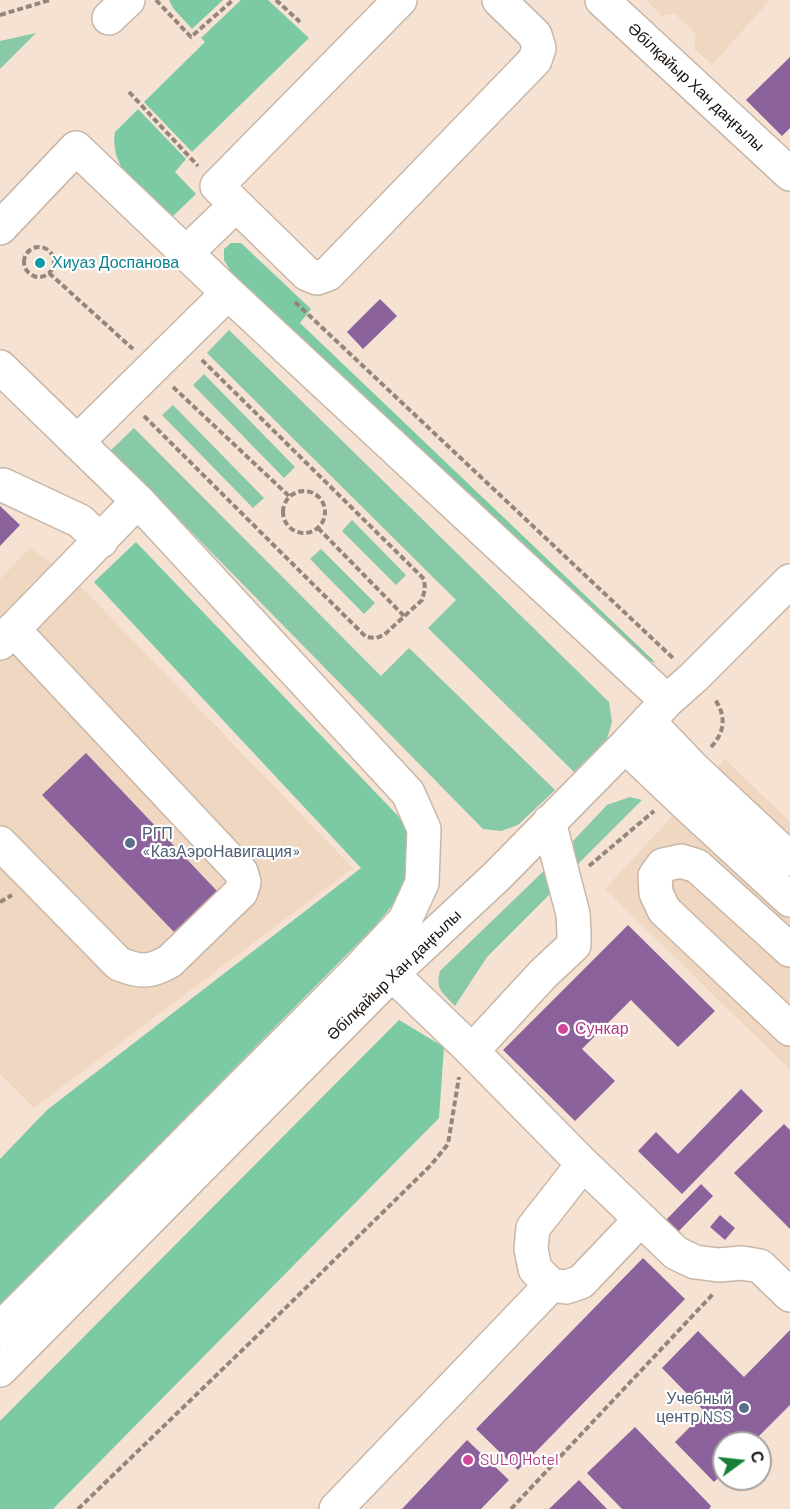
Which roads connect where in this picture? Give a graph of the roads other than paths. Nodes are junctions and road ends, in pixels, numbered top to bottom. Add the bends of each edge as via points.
1 (400, 0) edge
2 (499, 0) edge
3 (602, 0) edge
4 (790, 174) edge
5 (226, 195) junction
6 (0, 228) edge
7 (186, 253) junction
8 (228, 293) junction
9 (0, 367) edge
10 (77, 442) junction
11 (3, 485) dead end
12 (138, 501) junction
13 (101, 541) junction
14 (790, 581) edge
15 (7, 636) edge
16 (657, 711) junction
17 (625, 746) junction
18 (682, 779) junction
19 (549, 822) junction
20 (0, 843) edge
21 (790, 859) edge
22 (790, 900) edge
23 (790, 951) edge
24 (392, 974) junction
25 (790, 1029) edge
26 (468, 1047) junction
27 (583, 1164) junction
28 (640, 1220) junction
29 (551, 1285) junction
30 (790, 1295) edge
31 (0, 1329) edge
32 (0, 1370) edge
33 (336, 1509) edge

1 - 5 street
2 - 5 street via 535,35 539,48 535,60 328,274 317,278 307,274
3 - 4 street, Әбілқайыр Хан даңғылы
5 - 7 street
6 - 7 street via 76,148
7 - 8 street
8 - 10 street
8 - 16 street
9 - 10 street
10 - 12 street
11 - 13 street via 80,521
12 - 13 street
12 - 31 street, Әбілқайыр Хан даңғылы via 408,793 424,828 422,883 405,920 355,973
13 - 15 street
14 - 16 street, Әбілқайыр Хан даңғылы
15 - 20 street via 241,872 244,882 241,892 170,961 157,969 135,970 119,963
16 - 17 street, Әбілқайыр Хан даңғылы
16 - 18 street
17 - 18 street
17 - 19 street, Әбілқайыр Хан даңғылы
18 - 21 street
18 - 22 street
19 - 24 street, Әбілқайыр Хан даңғылы
19 - 26 street via 573,914 574,945
23 - 25 street via 697,866 681,861 663,865 655,876 656,893 664,910
24 - 26 street
24 - 32 street, Әбілқайыр Хан даңғылы
26 - 27 street
27 - 28 street
27 - 29 street via 533,1228 534,1269
28 - 29 street via 581,1282 566,1287
28 - 30 street via 676,1253 695,1262 759,1266
29 - 33 street

